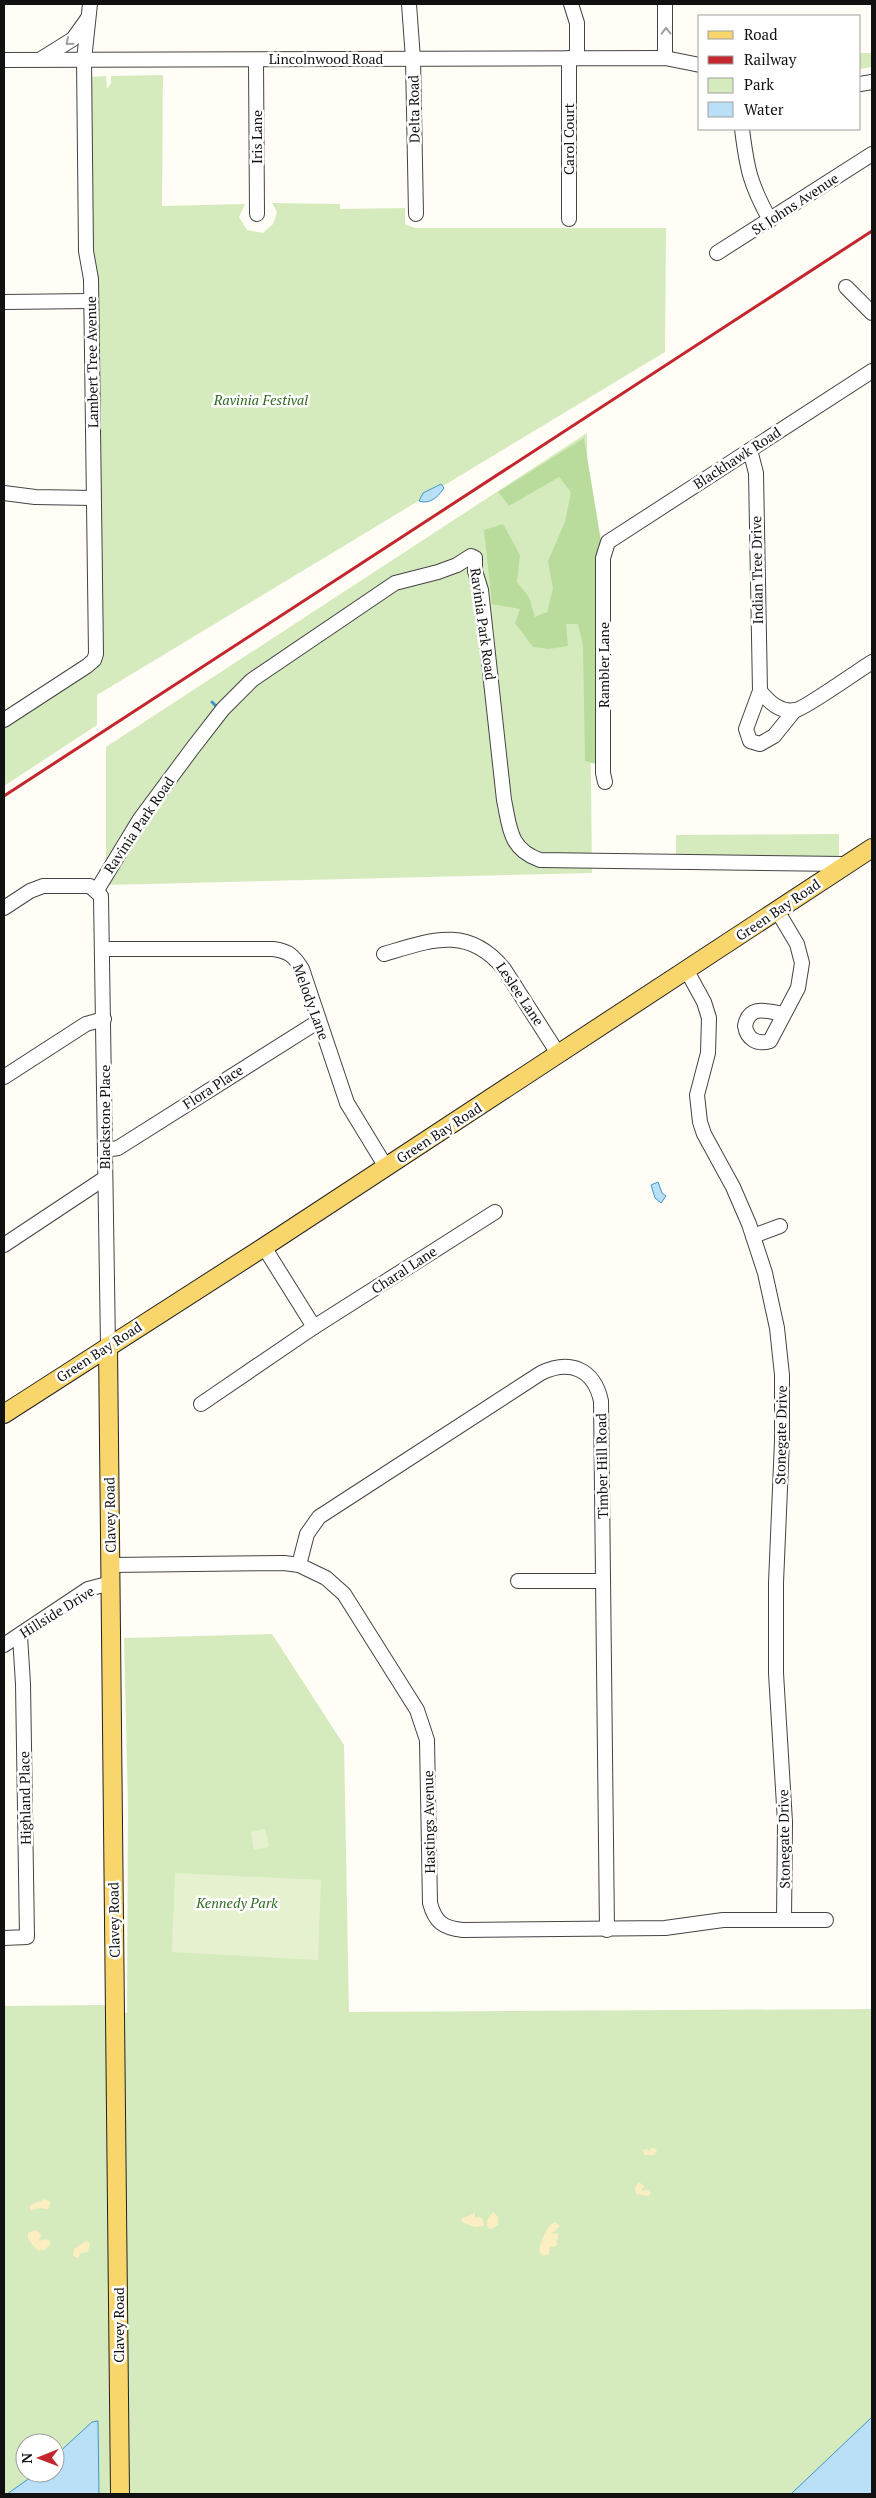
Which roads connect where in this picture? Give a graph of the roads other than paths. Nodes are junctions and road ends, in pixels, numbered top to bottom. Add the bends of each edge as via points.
1 (409, 4) edge
2 (571, 4) edge
3 (665, 4) edge
4 (90, 9) edge
5 (573, 58) junction
6 (665, 58) junction
7 (413, 59) junction
8 (4, 60) edge
9 (40, 60) junction
10 (84, 60) junction
11 (256, 60) junction
12 (698, 65) edge
13 (742, 130) edge
14 (872, 154) edge
15 (257, 214) dead end
16 (416, 214) dead end
17 (570, 219) dead end
18 (770, 220) junction
19 (717, 253) dead end
20 (846, 287) dead end
21 (91, 301) junction
22 (4, 302) edge
23 (872, 313) edge
24 (872, 371) edge
25 (750, 450) junction
26 (4, 493) edge
27 (94, 498) junction
28 (604, 549) joint
29 (872, 662) edge
30 (760, 691) junction
31 (4, 704) edge
32 (795, 710) junction
33 (5, 719) edge
34 (605, 782) dead end
35 (872, 848) edge
36 (844, 864) junction
37 (97, 890) junction
38 (4, 908) edge
39 (778, 912) junction
40 (103, 949) junction
41 (384, 954) dead end
42 (688, 971) junction
43 (783, 1014) dead end
44 (104, 1019) junction
45 (319, 1021) junction
46 (558, 1055) junction
47 (4, 1077) edge
48 (106, 1150) junction
49 (386, 1167) junction
50 (105, 1178) junction
51 (495, 1212) dead end
52 (780, 1226) dead end
53 (753, 1236) junction
54 (4, 1245) edge
55 (264, 1247) junction
56 (314, 1328) junction
57 (108, 1346) junction
58 (201, 1404) dead end
59 (4, 1414) edge
60 (111, 1565) junction
61 (299, 1565) junction
62 (518, 1581) dead end
63 (602, 1581) junction
64 (111, 1583) junction
65 (20, 1636) junction
66 (4, 1645) edge
67 (784, 1920) junction
68 (826, 1920) dead end
69 (606, 1930) junction
70 (4, 1938) edge
71 (120, 2494) edge

1 - 7 street, Delta Road
2 - 5 street, Carol Court via 577,22
6 -> 3 street
4 -> 9 street via 74,39
4 - 10 street, Lambert Tree Avenue
5 - 6 street, Lincolnwood Road
5 - 7 street, Lincolnwood Road
5 - 17 street, Carol Court
6 - 12 street, Lincolnwood Road
7 - 11 street, Lincolnwood Road
7 - 16 street, Delta Road
8 - 9 street, Lincolnwood Road
9 - 10 street, Lincolnwood Road
10 - 11 street, Lincolnwood Road
10 - 21 street, Lambert Tree Avenue via 86,251
11 - 15 street, Iris Lane
13 - 18 street via 748,172
14 - 18 street, St Johns Avenue
18 - 19 street, St Johns Avenue
20 - 23 street
21 - 22 street
21 - 27 street, Lambert Tree Avenue
24 - 25 street, Blackhawk Road
25 - 28 street, Blackhawk Road via 617,535
25 - 30 street, Indian Tree Drive via 756,473
26 - 27 street
27 - 33 street, Lambert Tree Avenue via 96,654 91,662
28 - 34 street, Rambler Lane
29 - 32 street, Indian Tree Drive
30 - 32 street via 769,703
30 - 32 street, Indian Tree Drive via 746,729 750,742 760,744 769,740
31 - 33 street
35 - 36 main road, Green Bay Road
36 - 37 street, Ravinia Park Road via 540,860 518,848 504,800 481,590 475,558 471,556 438,572 395,582 252,680 223,708 140,819
36 - 39 main road, Green Bay Road
37 - 38 street via 90,886 43,886
37 - 40 street, Blackstone Place via 102,904
39 - 42 main road, Green Bay Road
39 - 43 street via 797,944 802,963 798,988
40 - 44 street, Blackstone Place
40 - 45 street, Melody Lane via 284,950 295,957 302,969
41 - 46 street, Leslee Lane via 443,938 466,941 481,948 504,969
42 - 46 main road, Green Bay Road
42 - 53 street, Stonegate Drive via 709,1018 708,1053 697,1095 700,1122 733,1187
44 - 47 street via 86,1024
44 - 48 street, Blackstone Place
45 - 48 street, Flora Place via 118,1148
45 - 49 street, Melody Lane via 347,1104
46 - 49 main road, Green Bay Road
48 - 50 street, Blackstone Place
49 - 55 main road, Green Bay Road
50 - 54 street
50 - 57 street, Blackstone Place
51 - 56 street, Charal Lane
52 - 53 street
53 - 67 street, Stonegate Drive via 773,1309 782,1375 776,1673 785,1822
55 - 56 street
55 - 57 main road, Green Bay Road
56 - 58 street, Charal Lane
57 - 59 main road, Green Bay Road
57 - 60 main road, Clavey Road
60 - 61 street, Hastings Avenue
60 - 64 main road, Clavey Road
61 - 63 street, Timber Hill Road via 307,1534 319,1517 541,1373 562,1366 577,1368 590,1378 601,1401
61 - 69 street, Hastings Avenue via 326,1578 344,1594 417,1710 424,1728 428,1768 430,1903 438,1922 450,1929 463,1930
62 - 63 street
63 - 69 street, Timber Hill Road
64 - 65 street, Hillside Drive via 88,1589
64 - 71 main road, Clavey Road
65 - 66 street, Hillside Drive
65 - 70 street, Highland Place via 24,1684 27,1938
67 - 68 street, Hastings Avenue
67 - 69 street, Hastings Avenue via 723,1920 665,1928

